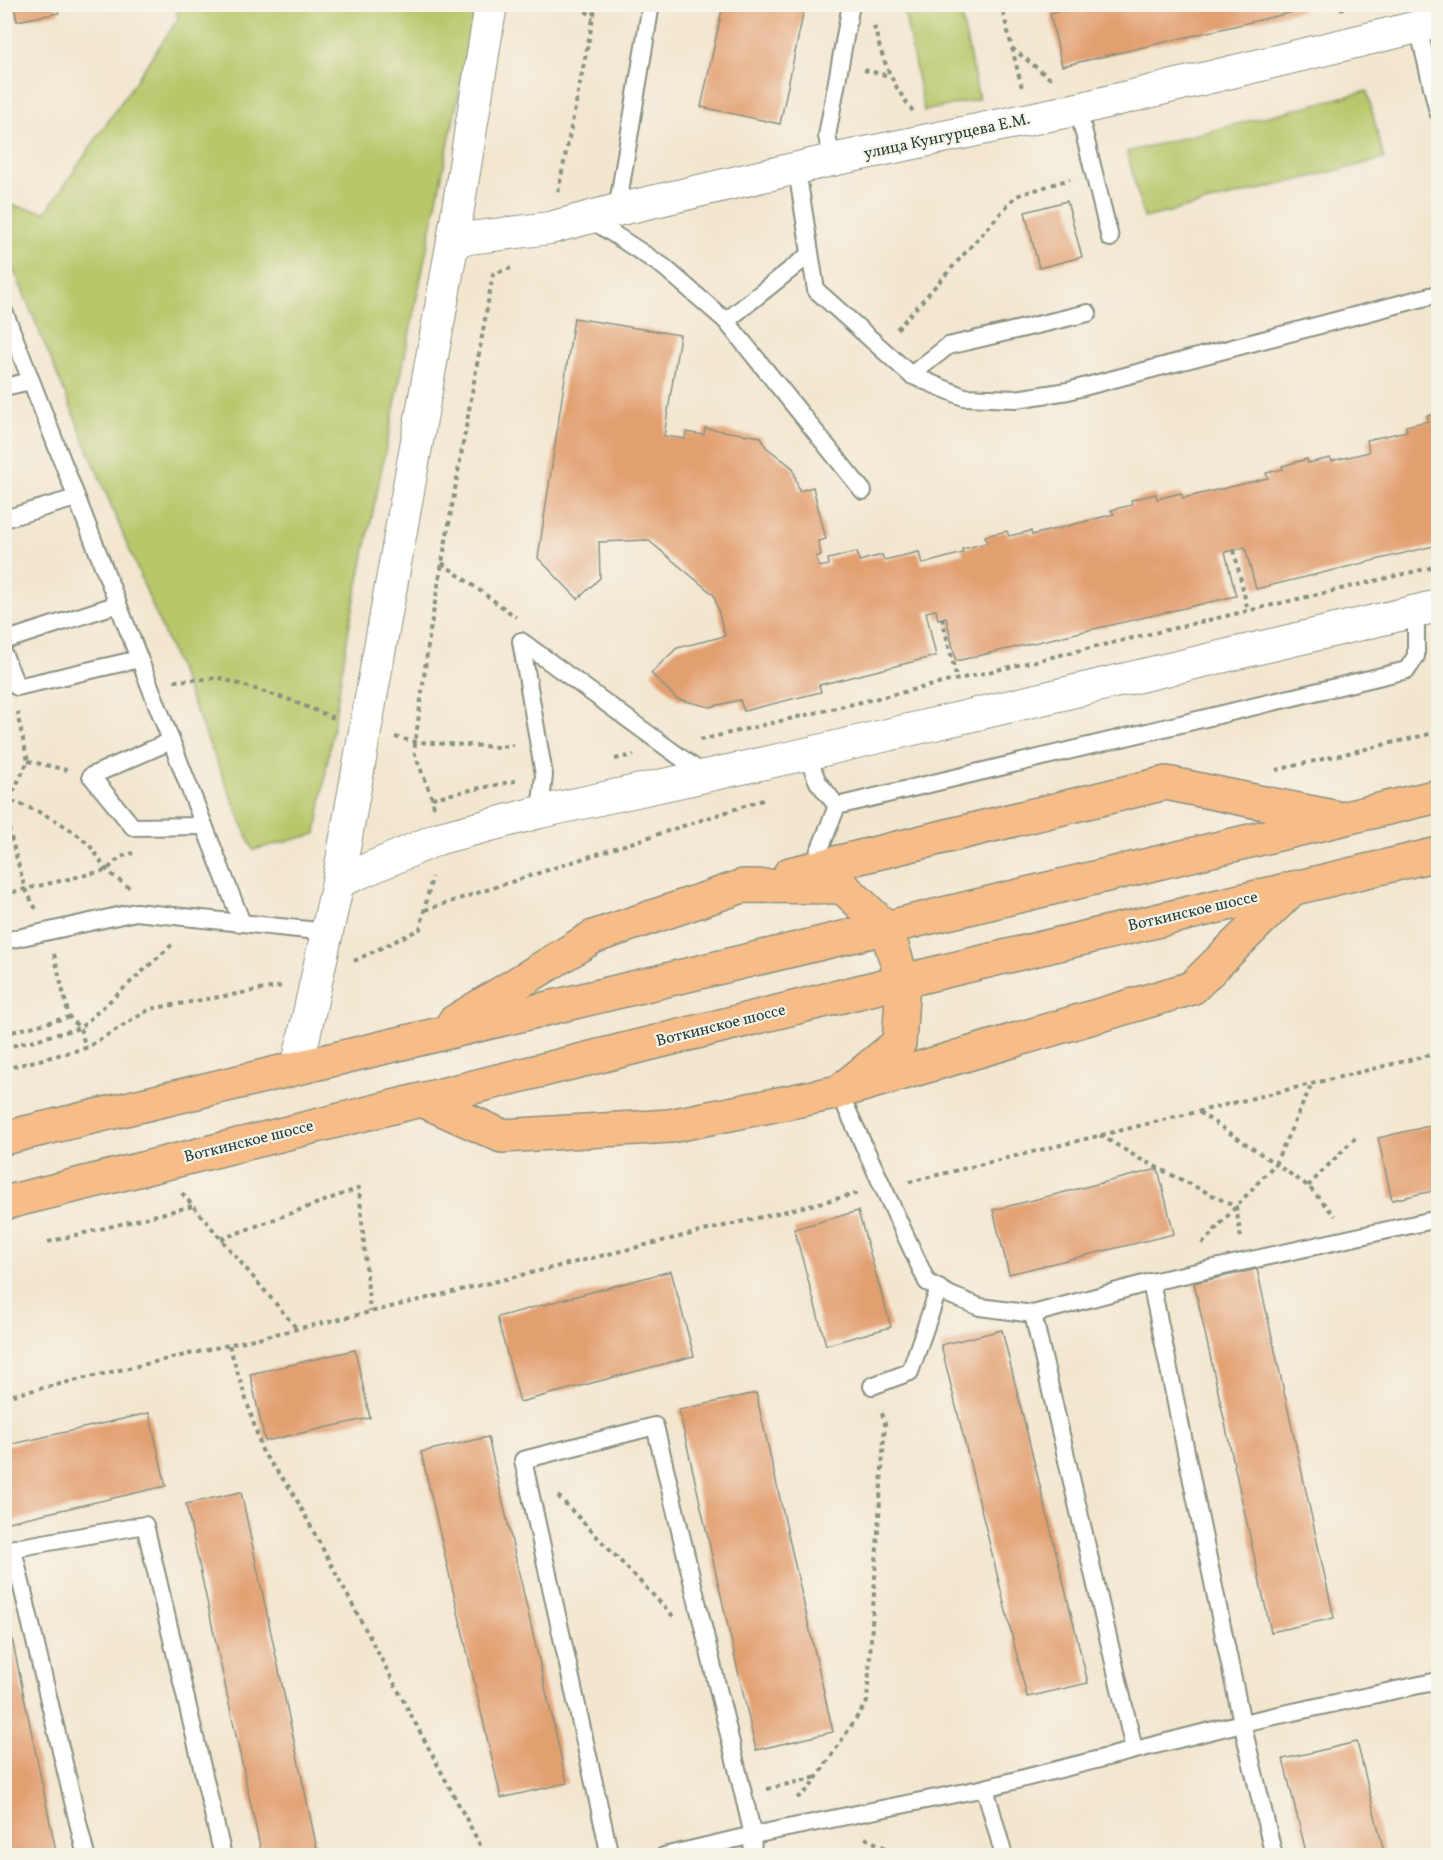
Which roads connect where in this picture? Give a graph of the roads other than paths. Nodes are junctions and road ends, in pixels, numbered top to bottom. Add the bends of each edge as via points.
1 (491, 4) edge
2 (651, 4) edge
3 (850, 9) edge
4 (1428, 24) edge
5 (1078, 109) junction
6 (1438, 112) edge
7 (832, 160) junction
8 (797, 170) junction
9 (603, 214) junction
10 (1110, 238) dead end
11 (453, 240) junction
12 (810, 254) junction
13 (1438, 294) edge
14 (4, 311) edge
15 (1088, 313) dead end
16 (726, 321) junction
17 (910, 375) junction
18 (31, 381) junction
19 (4, 387) edge
20 (864, 491) dead end
21 (76, 498) junction
22 (4, 519) edge
23 (118, 604) junction
24 (1427, 609) edge
25 (4, 641) edge
26 (4, 655) edge
27 (139, 659) junction
28 (171, 741) junction
29 (812, 768) junction
30 (706, 776) junction
31 (1438, 796) edge
32 (837, 806) junction
33 (540, 812) junction
34 (1344, 819) junction
35 (204, 826) junction
36 (1438, 854) edge
37 (812, 869) junction
38 (338, 882) junction
39 (743, 886) junction
40 (1293, 888) junction
41 (242, 923) junction
42 (886, 928) junction
43 (327, 932) junction
44 (4, 940) edge
45 (903, 981) junction
46 (428, 1037) junction
47 (297, 1068) junction
48 (839, 1092) junction
49 (422, 1100) junction
50 (4, 1138) edge
51 (4, 1203) edge
52 (1438, 1220) edge
53 (1151, 1282) junction
54 (939, 1288) junction
55 (1033, 1314) junction
56 (872, 1386) road end
57 (9, 1550) edge
58 (1438, 1681) edge
59 (1242, 1723) junction
60 (1134, 1749) junction
61 (985, 1788) junction
62 (753, 1835) junction
63 (86, 1856) edge
64 (223, 1856) edge
65 (610, 1856) edge
66 (664, 1856) edge
67 (752, 1856) edge
68 (1004, 1856) edge
69 (1274, 1856) edge

1 - 11 street
2 - 9 lane
3 - 7 lane via 827,136
4 - 5 street, улица Кунгурцева Е.М.
4 - 6 lane
5 - 7 street, улица Кунгурцева Е.М.
5 - 10 lane
7 - 8 street, улица Кунгурцева Е.М.
8 - 9 street, улица Кунгурцева Е.М.
8 - 12 lane
9 - 11 street, улица Кунгурцева Е.М. via 550,228
9 - 16 lane
11 - 38 street
12 - 16 lane
12 - 17 lane via 816,290
13 - 17 lane via 1068,391 1016,399 964,397
14 - 18 lane
15 - 17 lane via 948,346
16 - 20 lane
18 - 19 lane
18 - 21 lane
21 - 22 lane
21 - 23 lane
23 - 25 lane
23 - 27 lane
24 - 29 street
24 - 32 lane via 1416,656 1407,670
26 - 27 lane via 17,687
27 - 28 lane
28 - 35 lane
28 - 35 lane via 92,776 133,827
29 - 30 street
29 - 32 lane
30 - 33 street
30 - 33 lane via 521,642 543,775
31 - 34 main road
32 - 37 lane
33 - 38 street via 440,838
34 - 37 main road via 1166,783
34 - 42 main road
35 - 41 lane
36 - 40 main road, Воткинское шоссе
37 - 39 main road
38 - 43 street
39 - 42 main road via 843,886
39 - 46 main road via 593,937
40 - 45 main road, Воткинское шоссе
40 - 48 main road via 1192,988
41 - 43 lane
41 - 44 lane via 136,912
42 - 45 main road
42 - 46 main road
43 - 47 street
45 - 48 main road via 899,1042
45 - 49 main road, Воткинское шоссе
46 - 47 main road
47 - 50 main road
48 - 49 main road via 670,1126 502,1136
48 - 54 lane via 927,1282
49 - 51 main road, Воткинское шоссе
52 - 53 lane
53 - 55 lane
53 - 59 lane
54 - 55 lane via 980,1307
54 - 56 lane via 910,1372
55 - 60 lane
57 - 63 lane
57 - 64 lane via 145,1525
58 - 59 lane
59 - 60 lane
59 - 69 lane
60 - 61 lane
61 - 62 lane
61 - 68 lane
62 - 65 lane via 655,1426 523,1460
62 - 66 lane
62 - 67 lane

